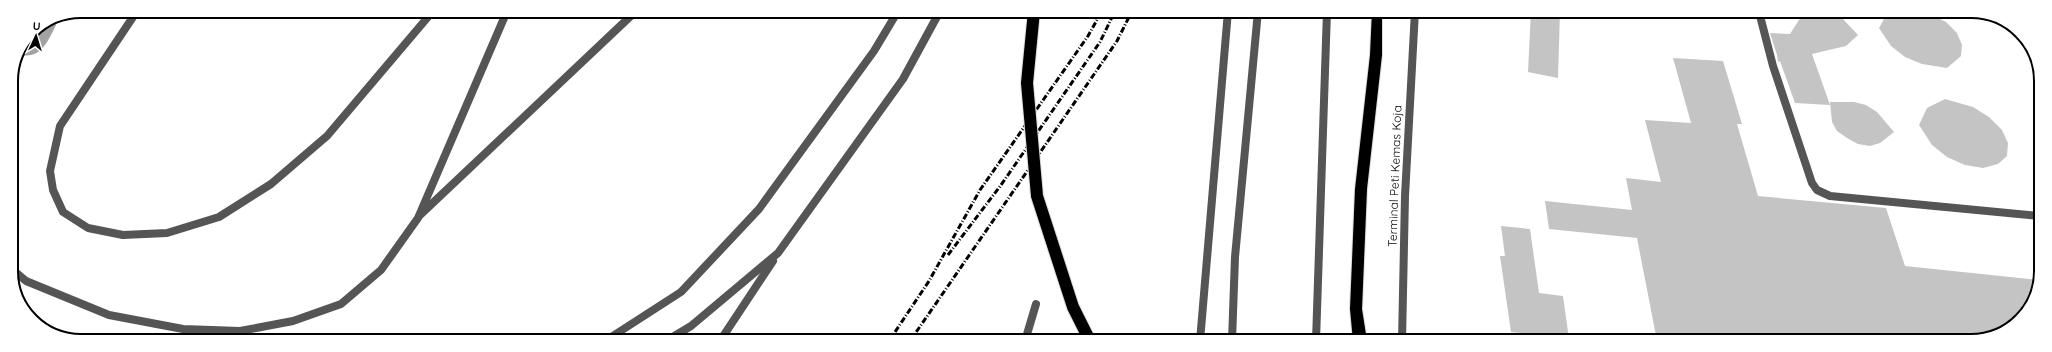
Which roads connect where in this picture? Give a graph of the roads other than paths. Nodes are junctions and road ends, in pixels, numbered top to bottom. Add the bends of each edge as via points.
1 (132, 18) edge
2 (427, 18) edge
3 (504, 18) edge
4 (629, 18) edge
5 (894, 18) edge
6 (936, 18) edge
7 (1033, 18) edge
8 (1227, 18) edge
9 (1257, 18) edge
10 (1327, 18) edge
11 (1377, 18) edge
12 (1415, 18) edge
13 (1761, 18) edge
14 (2034, 215) edge
15 (418, 218) junction
16 (778, 253) junction
17 (18, 274) edge
18 (1036, 304) dead end
19 (614, 334) edge
20 (678, 334) edge
21 (725, 334) edge
22 (1027, 334) edge
23 (1086, 334) edge
24 (1201, 334) edge
25 (1232, 334) edge
26 (1316, 334) edge
27 (1359, 334) edge
28 (1402, 334) edge

1 - 2 street via 60,126 50,171 53,190 63,212 88,228 124,235 167,233 219,217 271,184 327,136
3 - 15 street
4 - 15 street
5 - 19 street via 874,52 759,209 681,292
6 - 16 street via 903,80
7 - 23 highway, bridge via 1027,83 1038,196 1073,307
8 - 24 street
9 - 25 street via 1235,258
10 - 26 street
11 - 27 highway via 1376,55 1361,189 1356,309
12 - 28 street, Terminal Peti Kemas Koja via 1405,196
13 - 14 street via 1773,66 1812,183 1817,190 1830,196
15 - 17 street via 381,270 341,304 293,321 240,331 183,329 109,315 26,280
16 - 20 street via 691,326
16 - 21 street
18 - 22 street

